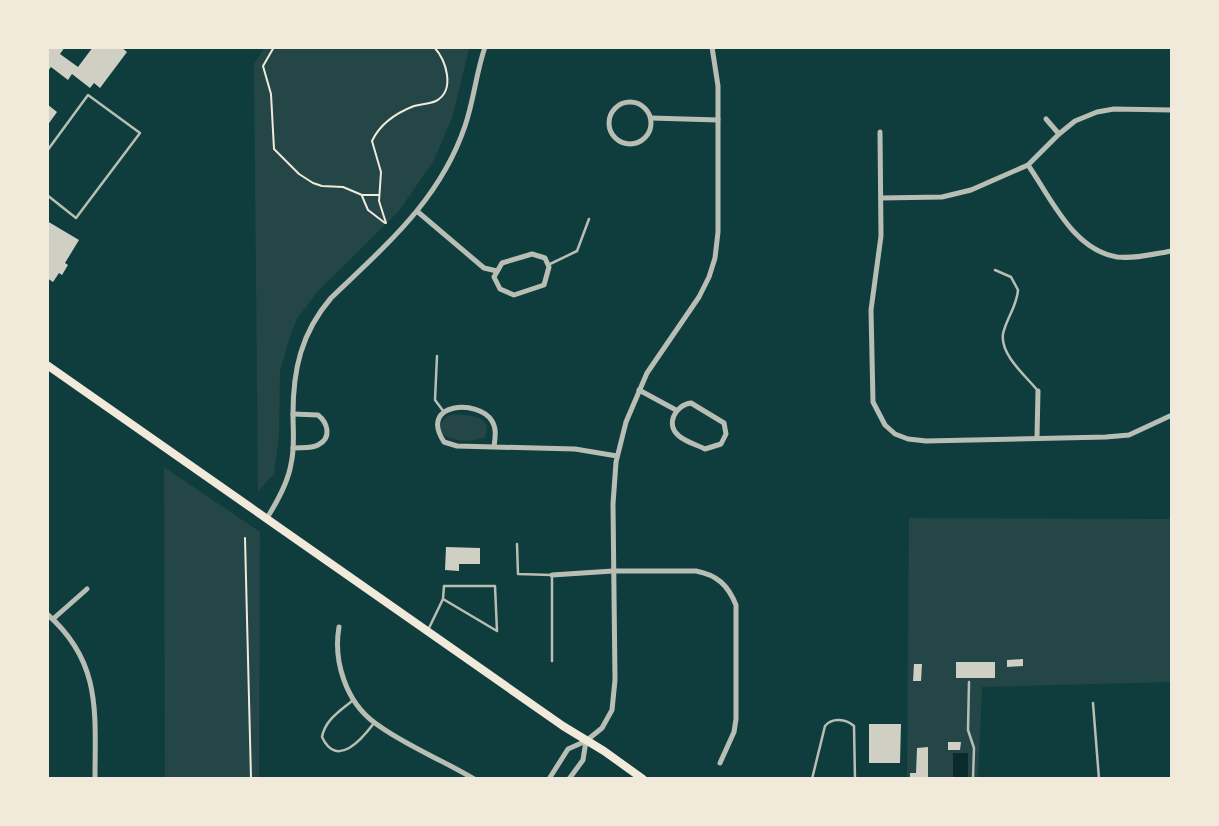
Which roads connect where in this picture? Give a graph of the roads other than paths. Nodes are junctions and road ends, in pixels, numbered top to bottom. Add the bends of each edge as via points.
1 (485, 47) edge
2 (712, 47) edge
3 (1172, 110) edge
4 (651, 118) junction
5 (1046, 119) dead end
6 (718, 120) junction
7 (880, 132) dead end
8 (1059, 134) junction
9 (47, 151) edge
10 (1028, 165) junction
11 (47, 195) edge
12 (881, 198) junction
13 (418, 212) junction
14 (589, 219) dead end
15 (1172, 251) edge
16 (548, 265) junction
17 (995, 270) dead end
18 (498, 271) junction
19 (437, 356) dead end
20 (47, 365) edge
21 (639, 390) junction
22 (1038, 391) joint
23 (676, 410) junction
24 (444, 412) junction
25 (293, 414) junction
26 (1172, 415) edge
27 (1037, 437) junction
28 (494, 447) junction
29 (293, 448) junction
30 (617, 456) junction
31 (267, 518) junction
32 (517, 544) dead end
33 (613, 571) junction
34 (552, 575) junction
35 (86, 589) dead end
36 (443, 599) junction
37 (47, 614) edge
38 (53, 619) junction
39 (339, 627) dead end
40 (427, 631) junction
41 (552, 662) dead end
42 (969, 682) dead end
43 (355, 699) junction
44 (1093, 703) dead end
45 (374, 723) junction
46 (586, 741) junction
47 (720, 763) dead end
48 (95, 779) edge
49 (474, 779) edge
50 (549, 779) edge
51 (569, 779) edge
52 (643, 779) edge
53 (813, 779) edge
54 (855, 779) edge
55 (973, 779) edge
56 (1099, 779) edge

1 - 13 street via 465,126 434,191
2 - 6 street via 718,70
3 - 8 street via 1097,112
4 - 4 street via 648,134 638,143 617,141 609,129 610,115 625,102 639,103
4 - 6 street
5 - 8 street
6 - 21 street via 715,258 699,297
7 - 12 street
8 - 10 street
9 - 11 lane via 88,95 139,133 76,218
10 - 12 street via 956,195
10 - 15 street via 1072,230 1092,247 1116,257
12 - 27 street via 871,310 871,384 878,414 895,433 908,439
13 - 18 street via 484,268
13 - 25 street via 331,298 313,323 295,370
14 - 16 lane via 577,251
16 - 18 street via 545,258 532,254 502,263
16 - 18 street via 544,285 514,295 500,289 495,277
17 - 22 lane via 1011,277 1018,290 1004,344
19 - 24 lane via 435,400
20 - 31 main road
21 - 23 street
21 - 30 street
22 - 27 street
23 - 23 street via 691,403 701,407 724,423 724,439 705,449 678,436 672,421
24 - 28 street via 451,408 483,412 496,431
24 - 28 street via 436,420 436,431 444,442
25 - 29 street
25 - 29 street via 318,415 327,428 325,439 317,446
26 - 27 street via 1129,435
28 - 30 street via 575,449
29 - 31 street via 286,481
30 - 33 street
31 - 40 main road
32 - 34 lane via 518,574
33 - 34 street
33 - 46 street via 615,699 609,718
33 - 47 street via 707,573 731,593 736,605 736,719
34 - 41 lane
35 - 38 street
36 - 36 lane via 444,586 495,586 498,631
36 - 40 lane
37 - 38 street
38 - 48 street via 85,662 92,686
39 - 43 street via 337,657
40 - 46 main road
42 - 55 lane
43 - 45 street
43 - 45 lane via 328,721 325,743 335,751 350,749
44 - 56 lane
45 - 49 street
46 - 50 street via 568,750
46 - 51 street via 583,760
46 - 52 main road
53 - 54 lane via 825,726 835,720 854,726

